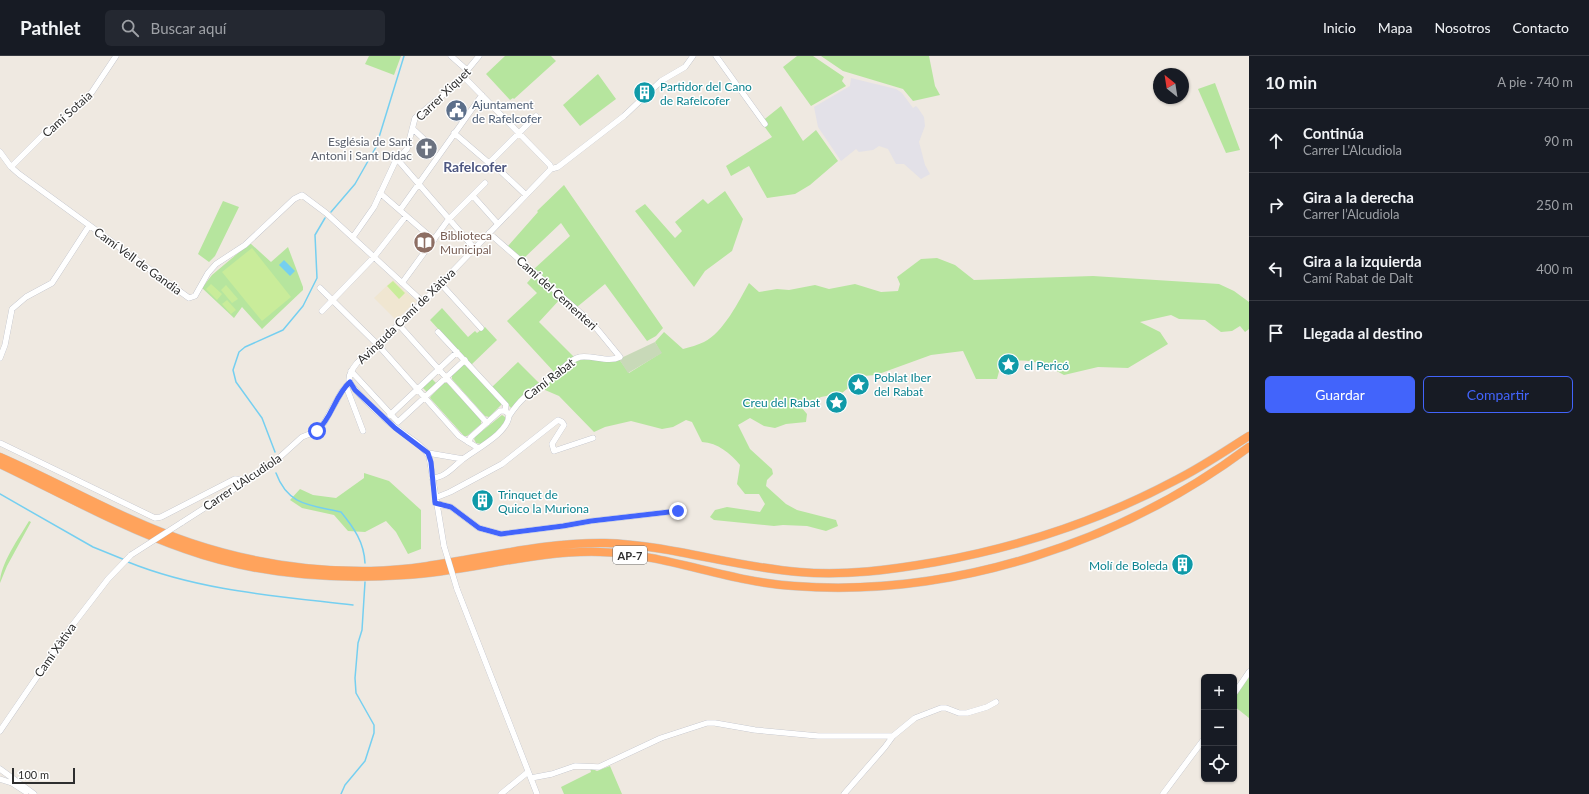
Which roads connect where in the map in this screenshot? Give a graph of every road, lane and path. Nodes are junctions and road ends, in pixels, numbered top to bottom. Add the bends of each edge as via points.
1 (116, 56) edge
2 (451, 56) edge
3 (479, 56) edge
4 (693, 56) edge
5 (716, 56) edge
6 (468, 71) junction
7 (463, 76) junction
8 (482, 94) junction
9 (536, 116) dead end
10 (765, 124) dead end
11 (413, 129) junction
12 (454, 134) junction
13 (518, 134) junction
14 (428, 143) dead end
15 (0, 152) edge
16 (398, 160) junction
17 (490, 161) junction
18 (11, 167) junction
19 (551, 169) junction
20 (418, 183) junction
21 (485, 183) dead end
22 (380, 193) junction
23 (526, 195) junction
24 (472, 196) junction
25 (400, 210) junction
26 (406, 216) junction
27 (449, 219) junction
28 (498, 224) junction
29 (89, 226) junction
30 (490, 233) junction
31 (353, 237) junction
32 (434, 240) junction
33 (475, 249) junction
34 (374, 257) junction
35 (402, 283) junction
36 (441, 284) junction
37 (320, 288) dead end
38 (332, 300) junction
39 (423, 302) junction
40 (322, 310) dead end
41 (399, 324) junction
42 (481, 328) dead end
43 (438, 332) dead end
44 (378, 345) junction
45 (457, 352) junction
46 (620, 357) joint
47 (0, 358) edge
48 (465, 360) junction
49 (439, 369) junction
50 (351, 371) junction
51 (446, 377) junction
52 (348, 384) junction
53 (417, 390) junction
54 (424, 398) junction
55 (505, 411) junction
56 (390, 415) junction
57 (509, 416) junction
58 (487, 423) junction
59 (363, 431) dead end
60 (1249, 436) edge
61 (593, 438) dead end
62 (468, 442) junction
63 (0, 443) edge
64 (1249, 447) edge
65 (478, 448) junction
66 (428, 453) junction
67 (0, 457) edge
68 (462, 459) junction
69 (0, 464) edge
70 (432, 478) junction
71 (245, 480) junction
72 (435, 500) junction
73 (678, 511) dead end
74 (114, 571) joint
75 (1249, 672) edge
76 (1237, 690) edge
77 (996, 702) dead end
78 (0, 731) edge
79 (893, 736) junction
80 (1201, 743) edge
81 (0, 769) edge
82 (528, 772) junction
83 (531, 778) junction
84 (0, 779) edge
85 (29, 794) edge
86 (34, 794) edge
87 (501, 794) edge
88 (537, 794) edge
89 (844, 794) edge
90 (1163, 794) edge

1 - 18 street, Camí Sotaia via 92,92 63,120 48,130
2 - 6 street
3 - 6 street, Carrer Xiquet
4 - 19 street, Avinguda Camí de Xàtiva via 685,67 661,81 624,116 558,167
5 - 10 street
6 - 7 street, Carrer Xiquet
7 - 8 street
7 - 11 street, Carrer Xiquet via 440,99 416,117
8 - 12 street
8 - 13 street
9 - 13 street
11 - 14 street
11 - 16 street, Carrer Xiquet via 406,149
12 - 17 street
12 - 20 street
13 - 17 street
13 - 19 street via 550,165
15 - 18 street, Camí Vell de Gandia
16 - 20 street
16 - 22 street, Carrer Xiquet
17 - 23 street
18 - 29 street, Camí Vell de Gandia
19 - 23 street, Avinguda Camí de Xàtiva
20 - 25 street
20 - 27 street
21 - 24 street
22 - 25 street
22 - 31 street, Carrer Xiquet via 372,210
23 - 28 street, Avinguda Camí de Xàtiva
24 - 27 street
24 - 28 street
25 - 26 street
26 - 32 street
26 - 34 street
27 - 32 street
27 - 33 street
28 - 30 street, Avinguda Camí de Xàtiva
29 - 31 street, Camí Vell de Gandia via 192,298 216,264 245,245 296,197 303,196
29 - 47 street via 52,282 26,297 12,310 6,345
30 - 33 street, Avinguda Camí de Xàtiva
30 - 46 street, Camí del Cementeri via 583,315
31 - 34 street
32 - 35 street
33 - 36 street, Avinguda Camí de Xàtiva
34 - 35 street
34 - 38 street
35 - 39 street
36 - 39 street, Avinguda Camí de Xàtiva
36 - 42 street
37 - 38 street
38 - 40 street
38 - 44 street
39 - 41 street, Avinguda Camí de Xàtiva
41 - 44 street, Avinguda Camí de Xàtiva
41 - 49 street
43 - 45 street
44 - 50 street, Avinguda Camí de Xàtiva
44 - 53 street
45 - 48 street
45 - 49 street
46 - 57 street, Camí Rabat via 575,358 555,376 524,397
48 - 51 street
48 - 55 street via 506,405
49 - 51 street
49 - 53 street
50 - 52 street, Avinguda Camí de Xàtiva
50 - 56 street
51 - 54 street
51 - 58 street
52 - 59 street
52 - 66 street via 395,428
52 - 71 street, Carrer L'Alcudiola via 317,431 302,437 276,461
53 - 54 street
53 - 56 street
54 - 56 street via 398,422
54 - 62 street via 459,436
55 - 57 street
55 - 58 street via 500,411
57 - 65 street, Camí Rabat via 498,434
58 - 62 street
60 - 67 highway, AP-7 via 1152,493 1044,536 951,559 906,567 836,574 762,568 665,548 606,543 541,547 400,569 358,570 277,564 230,554 173,537
61 - 72 street via 554,452 552,444 564,426 558,420 496,467
62 - 65 street
63 - 71 street via 155,518 235,479
64 - 69 highway, AP-7 via 1206,477 1154,508 1028,558 908,584 835,588 764,583 658,559 601,552 551,553 410,575 358,578 276,571 233,562 173,544
65 - 68 street, Camí Rabat
66 - 68 street
66 - 70 street
68 - 70 street, Camí Rabat via 443,475
70 - 72 street
71 - 74 street, Carrer L'Alcudiola, bridge via 131,555
72 - 73 street via 451,507 479,528 501,534
72 - 82 street, bridge via 456,589
74 - 78 street, Camí Xàtiva via 71,627
75 - 76 street
77 - 79 street via 967,713 955,713 946,708 933,710 915,718
79 - 83 street via 818,736 707,723 662,738 599,767 575,766
79 - 89 street
80 - 90 street
81 - 86 street
82 - 83 street
82 - 87 street
83 - 88 street
84 - 85 street

